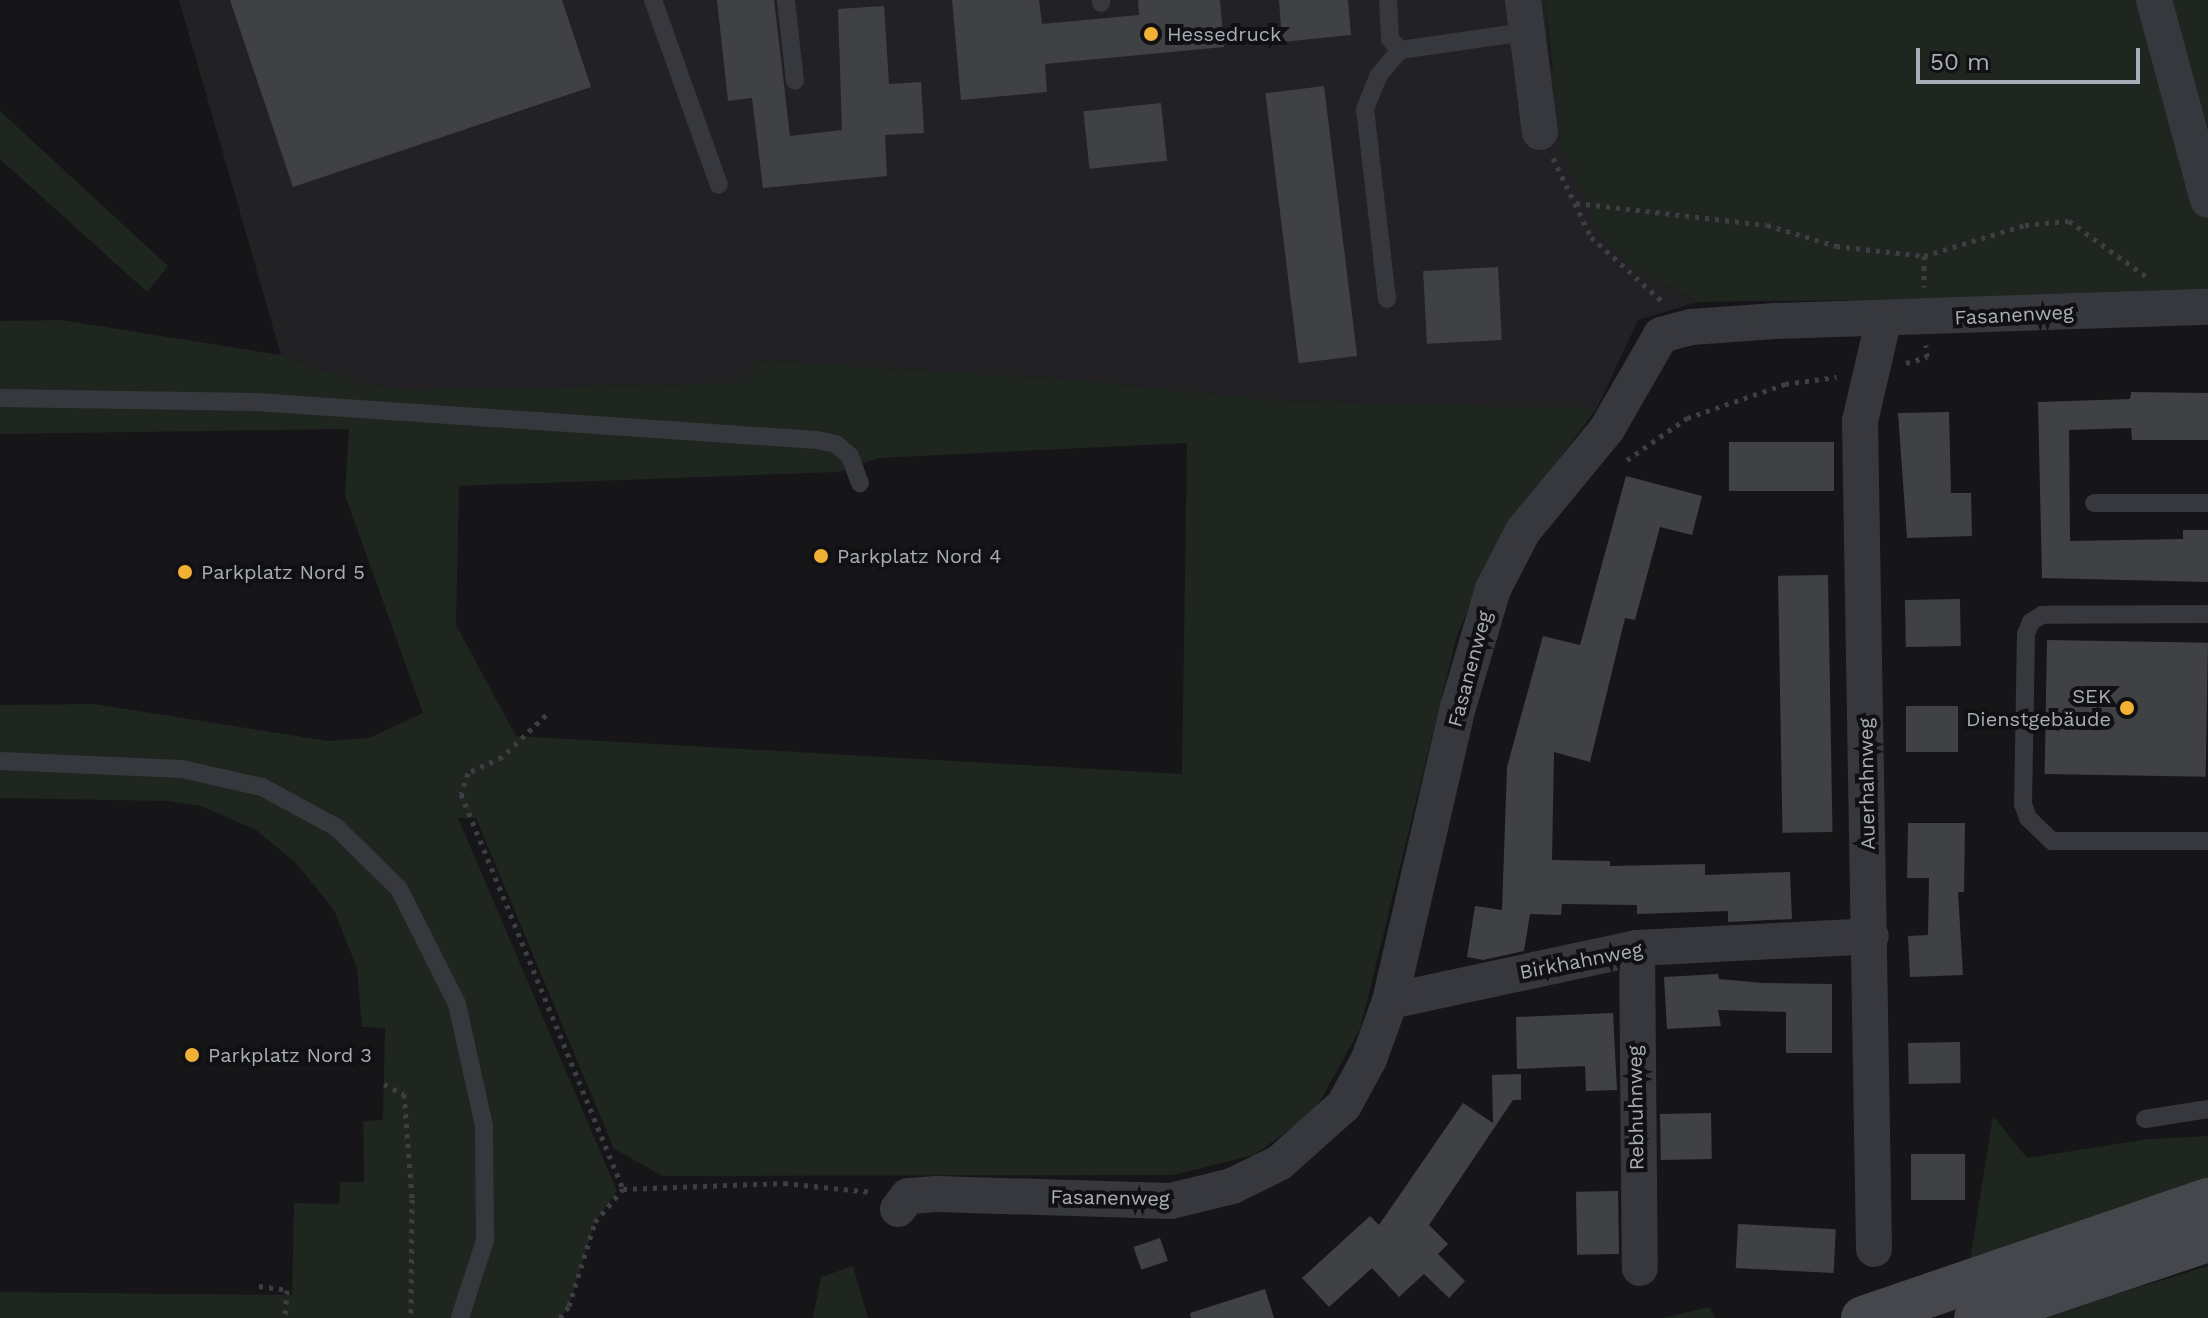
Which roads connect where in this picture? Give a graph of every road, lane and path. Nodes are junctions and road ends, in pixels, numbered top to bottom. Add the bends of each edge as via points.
1 (653, 0) edge
2 (786, 0) edge
3 (1388, 0) edge
4 (2154, 0) edge
5 (1524, 16) edge
6 (1400, 50) junction
7 (795, 81) dead end
8 (1540, 132) joint
9 (2206, 183) edge
10 (719, 185) dead end
11 (1576, 203) junction
12 (1387, 299) dead end
13 (2196, 307) edge
14 (1883, 322) junction
15 (1691, 327) junction
16 (1871, 372) junction
17 (0, 398) edge
18 (1623, 463) dead end
19 (860, 483) dead end
20 (2094, 503) dead end
21 (2208, 503) edge
22 (2208, 614) edge
23 (546, 715) dead end
24 (0, 761) edge
25 (2208, 841) edge
26 (1871, 936) junction
27 (1637, 948) junction
28 (1390, 1001) junction
29 (384, 1084) dead end
30 (2208, 1109) edge
31 (2145, 1119) dead end
32 (623, 1189) junction
33 (2208, 1200) edge
34 (903, 1202) joint
35 (2208, 1240) edge
36 (1874, 1249) dead end
37 (1640, 1268) dead end
38 (259, 1286) dead end
39 (285, 1318) edge
40 (411, 1318) edge
41 (460, 1318) edge
42 (560, 1318) edge
43 (1863, 1318) edge
44 (1976, 1318) edge

1 - 10 lane
2 - 7 lane
3 - 6 lane via 1390,39
4 - 9 street
5 - 6 lane
5 - 8 street
6 - 12 lane via 1378,76 1365,109
8 - 11 path
11 - 13 path via 1767,225 1836,246 1924,256 2025,225 2069,221
11 - 15 path via 1591,237
13 - 14 street, Fasanenweg
14 - 15 street, Fasanenweg
14 - 16 street, Auerhahnweg
15 - 28 street, Fasanenweg via 1661,335 1648,351 1621,409 1523,531 1493,589 1458,707
16 - 18 path via 1785,384 1687,418
16 - 26 street, Auerhahnweg via 1860,421
17 - 19 lane via 256,402 817,440 836,444 850,456
20 - 21 lane
22 - 25 lane via 2042,615 2031,622 2026,634 2023,804 2028,818 2052,841
23 - 32 path via 502,757 468,773 461,794
24 - 41 lane via 182,769 262,787 336,827 399,889 457,1004 484,1126 485,1240
26 - 27 street, Birkhahnweg
26 - 36 street, Auerhahnweg
27 - 28 street, Birkhahnweg
27 - 37 street, Rebhuhnweg
28 - 34 street, Fasanenweg via 1369,1059 1344,1105 1279,1163 1232,1186 1171,1201
29 - 40 path via 404,1094 412,1199
30 - 31 lane
32 - 34 path via 784,1183
32 - 42 path via 595,1222 569,1306
33 - 43 main road
35 - 44 main road
38 - 39 path via 287,1290

